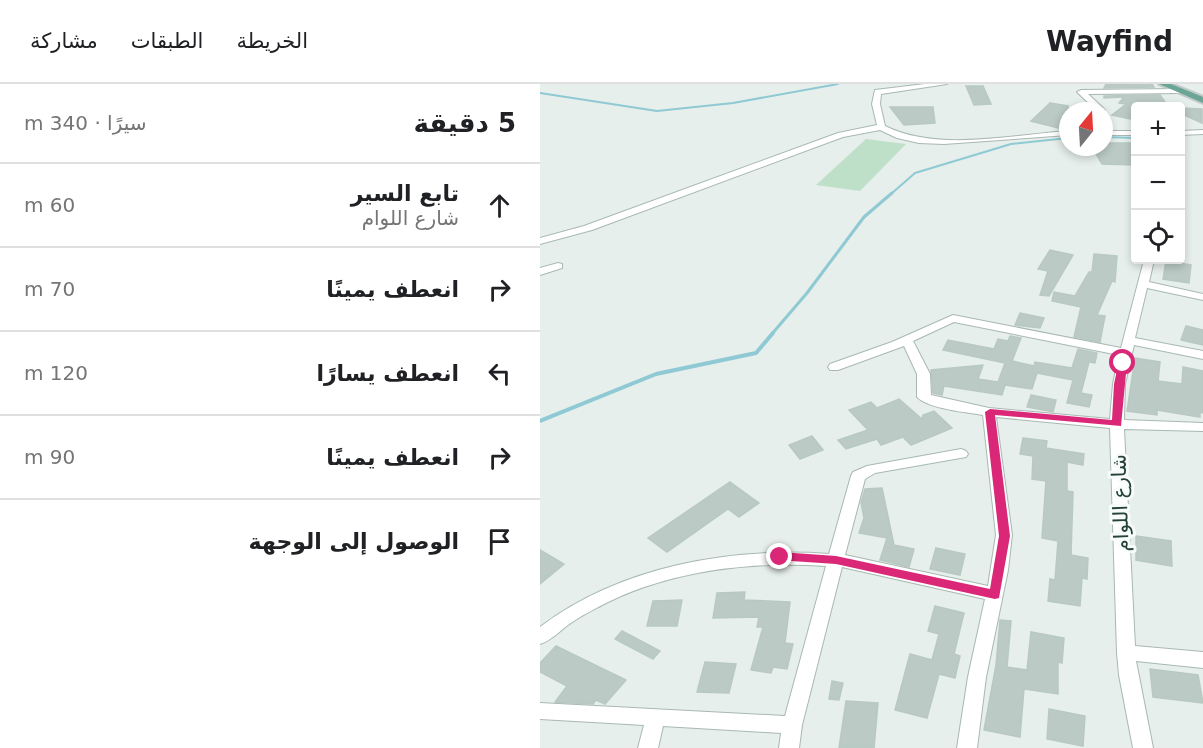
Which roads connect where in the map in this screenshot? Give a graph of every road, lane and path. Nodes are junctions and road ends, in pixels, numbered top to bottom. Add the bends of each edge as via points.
1 (943, 84) edge
2 (1163, 84) edge
3 (1101, 87) edge
4 (1179, 91) junction
5 (1203, 100) edge
6 (1092, 102) edge
7 (881, 127) junction
8 (1113, 128) edge
9 (1203, 132) edge
10 (1113, 133) edge
11 (1120, 133) junction
12 (1131, 133) edge
13 (1185, 133) edge
14 (1059, 134) edge
15 (540, 241) edge
16 (1148, 264) edge
17 (558, 266) dead end
18 (540, 272) edge
19 (1142, 284) junction
20 (1203, 297) edge
21 (907, 341) junction
22 (1128, 346) junction
23 (1203, 355) edge
24 (834, 367) dead end
25 (990, 412) junction
26 (1117, 424) junction
27 (1203, 427) edge
28 (961, 454) dead end
29 (836, 560) junction
30 (995, 594) junction
31 (540, 638) edge
32 (1126, 653) junction
33 (1203, 660) edge
34 (540, 711) edge
35 (655, 718) junction
36 (792, 725) junction
37 (648, 748) edge
38 (789, 748) edge
39 (968, 748) edge
40 (1143, 748) edge

1 - 7 street via 878,92 876,104
2 - 4 main road
3 - 4 street
3 - 6 street via 1081,92
4 - 5 main road
7 - 14 street via 893,135 937,141
7 - 15 street via 841,135 588,228
8 - 11 street
9 - 13 street
10 - 11 street
11 - 12 street
16 - 19 street, شارع اللوام
17 - 18 street
19 - 20 street
19 - 22 street, شارع اللوام
21 - 22 street via 953,318
21 - 24 street
21 - 25 street via 926,381 926,399
22 - 23 street
22 - 26 street, شارع اللوام via 1119,384
25 - 26 street
25 - 30 street via 1004,536
26 - 27 street
26 - 32 street, شارع اللوام
28 - 29 street via 872,469 858,476
29 - 30 street
29 - 31 street via 780,557 663,574 613,593 553,625
29 - 36 street
30 - 39 street via 977,677
32 - 33 street
32 - 40 street, شارع اللوام
34 - 35 street
35 - 36 street
35 - 37 street
36 - 38 street

